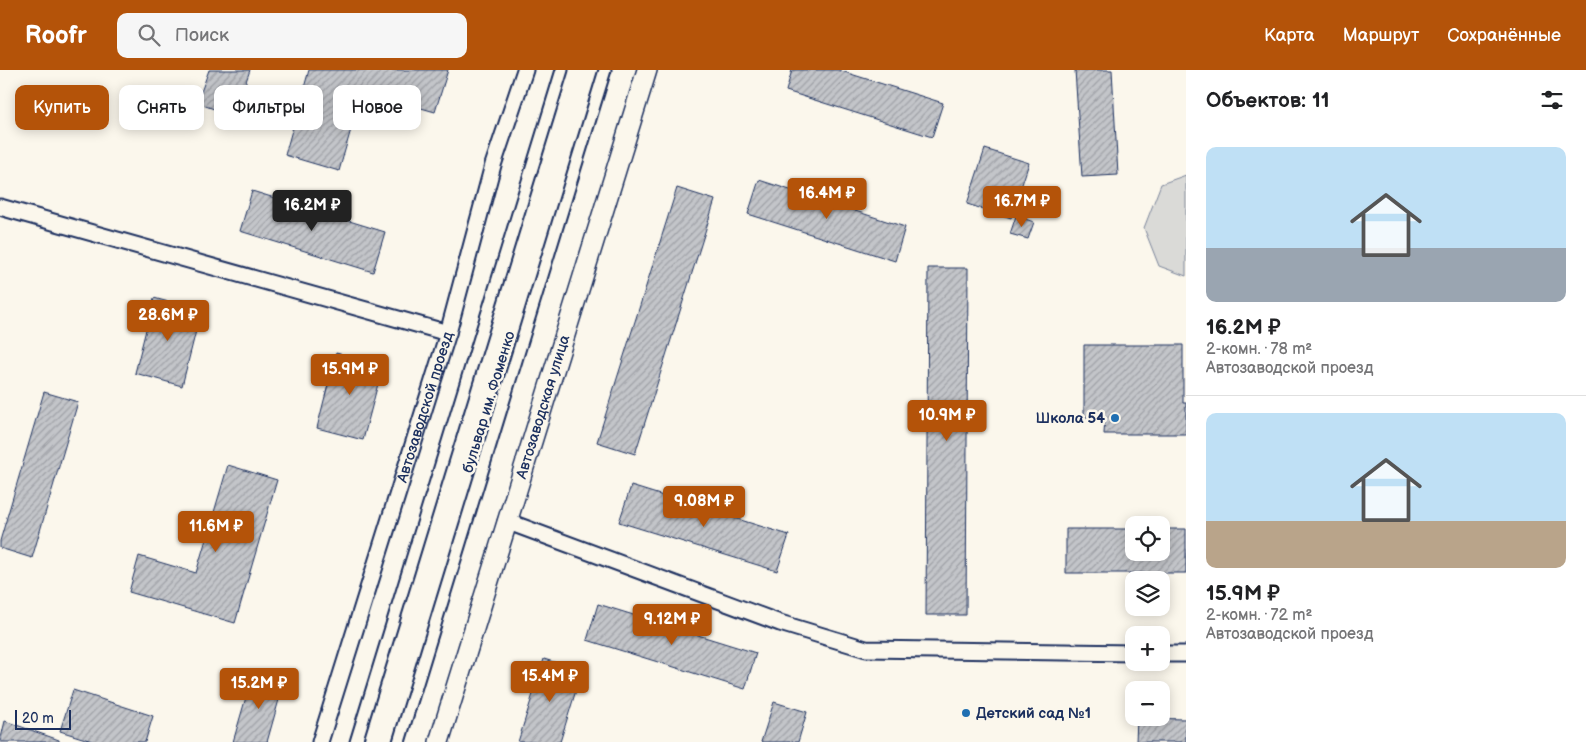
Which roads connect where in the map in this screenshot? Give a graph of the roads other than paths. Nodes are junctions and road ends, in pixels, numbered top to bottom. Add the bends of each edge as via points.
1 (525, 70) edge
2 (562, 70) edge
3 (605, 70) edge
4 (647, 70) edge
5 (0, 207) edge
6 (448, 333) junction
7 (506, 521) junction
8 (1125, 653) edge
9 (1170, 654) edge
10 (1186, 654) edge
11 (320, 742) edge
12 (356, 742) edge
13 (400, 742) edge
14 (439, 742) edge

1 - 6 street, Автозаводской проезд via 493,165
2 - 12 street, бульвар им. Фоменко
3 - 13 street, бульвар им. Фоменко
4 - 7 street, Автозаводская улица
5 - 6 street
6 - 11 street, Автозаводской проезд
7 - 8 street via 780,622 866,648
7 - 14 street, Автозаводская улица
9 - 10 street

